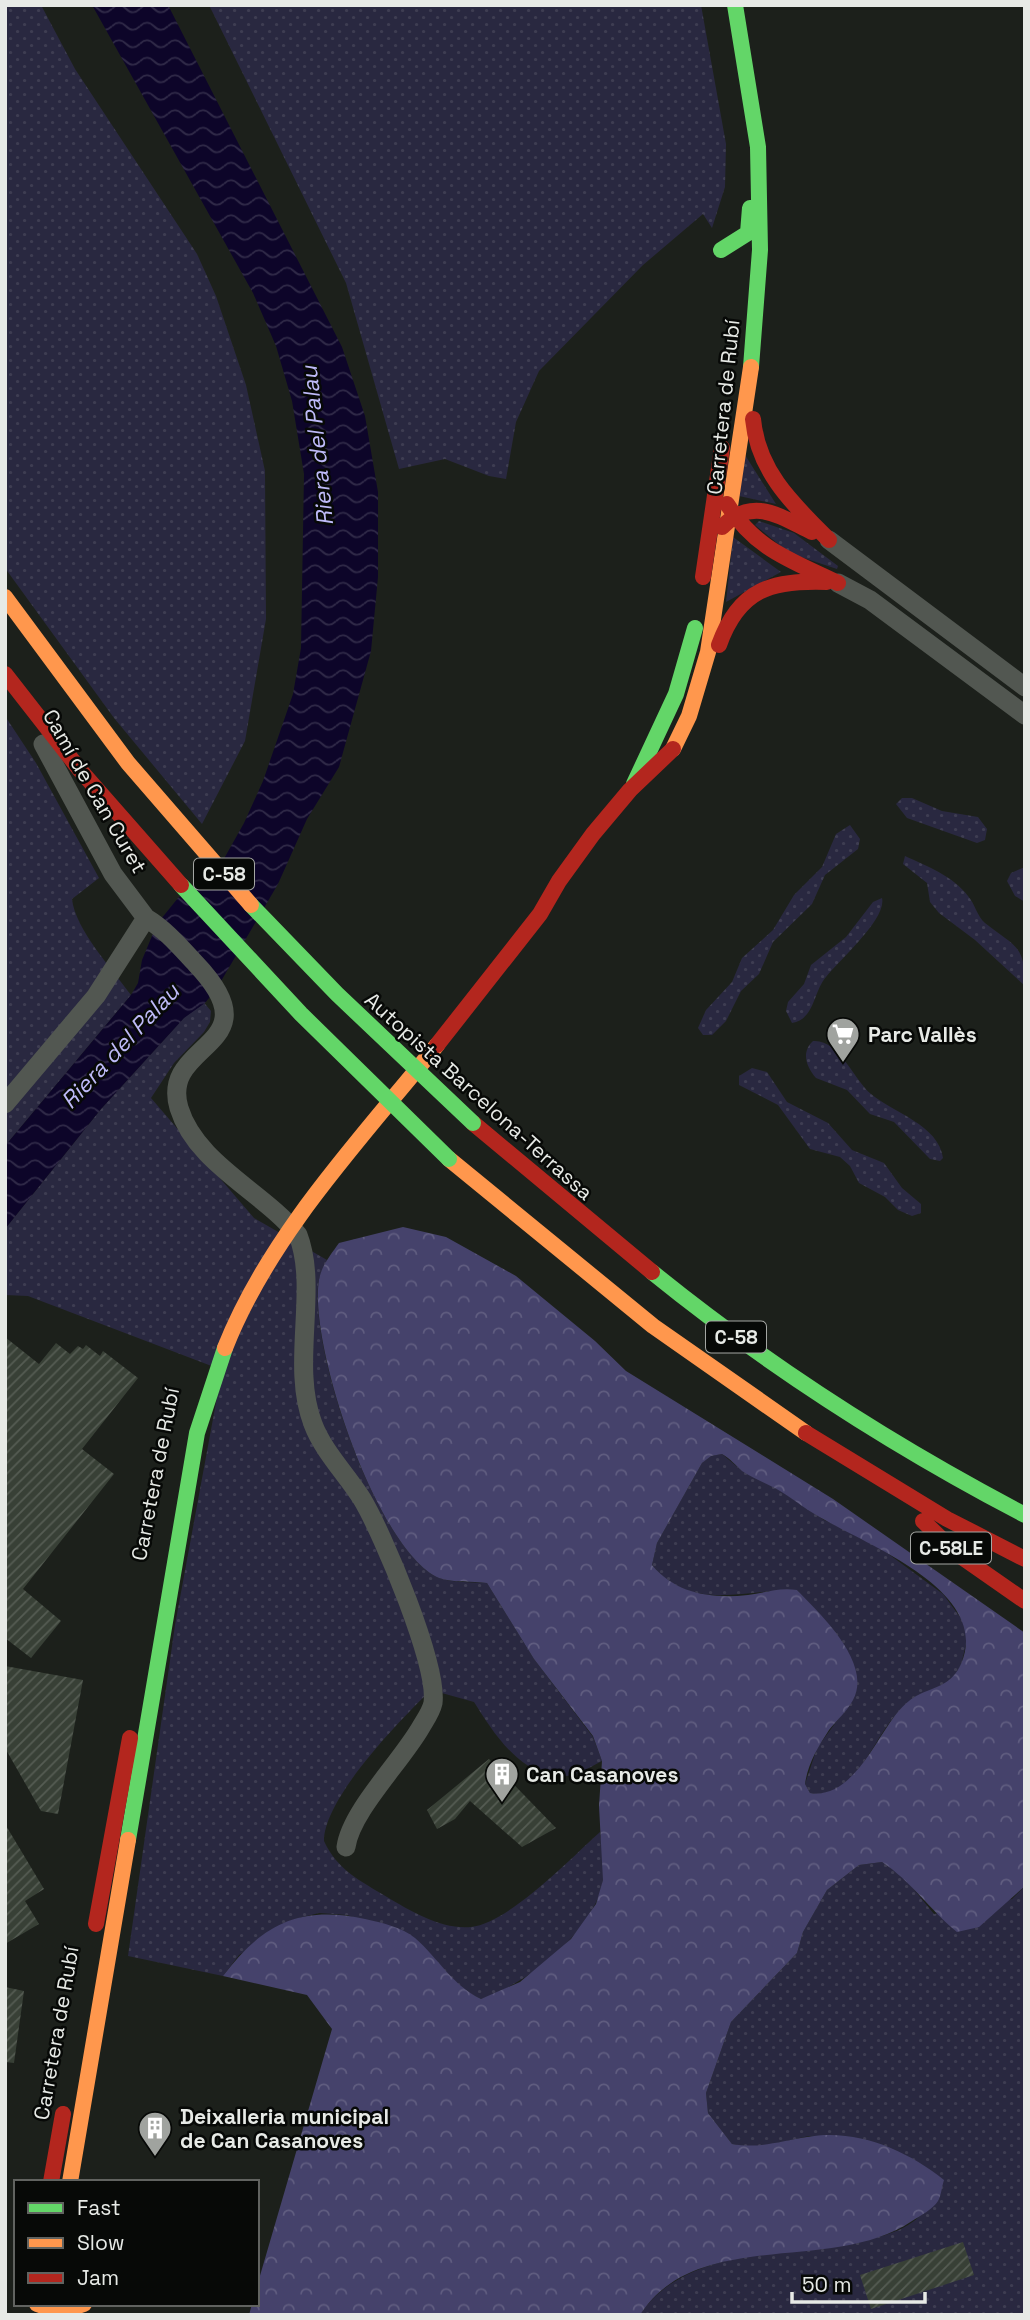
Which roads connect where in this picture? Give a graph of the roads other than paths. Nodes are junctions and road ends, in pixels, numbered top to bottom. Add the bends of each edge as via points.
1 (718, 5) edge
2 (736, 8) edge
3 (747, 248) junction
4 (721, 250) dead end
5 (732, 514) junction
6 (829, 540) junction
7 (704, 572) junction
8 (838, 583) junction
9 (5, 597) edge
10 (5, 674) edge
11 (703, 685) junction
12 (5, 687) edge
13 (1025, 687) edge
14 (1025, 715) edge
15 (632, 787) junction
16 (553, 888) junction
17 (146, 918) junction
18 (5, 1104) edge
19 (285, 1222) junction
20 (265, 1237) dead end
21 (191, 1400) dead end
22 (884, 1485) junction
23 (1025, 1515) edge
24 (1025, 1559) edge
25 (1025, 1601) edge
26 (346, 1847) dead end
27 (94, 1937) dead end
28 (66, 2095) dead end
29 (51, 2180) edge
30 (70, 2180) edge
31 (41, 2306) edge
32 (80, 2309) edge

1 - 3 main road, Carretera de Rubí via 741,154
2 - 3 main road, Carretera de Rubí via 756,124 759,184
3 - 4 main road
3 - 5 main road, Carretera de Rubí via 755,305
3 - 6 main road via 766,300 753,439 773,480
5 - 6 main road via 769,512
5 - 7 main road via 714,541
5 - 7 main road, Carretera de Rubí via 724,494 726,419
5 - 8 main road via 764,549
5 - 11 main road, Carretera de Rubí
6 - 13 street
7 - 15 main road, Carretera de Rubí via 687,662 663,726
8 - 11 main road via 783,582 748,597 727,623
8 - 14 street via 870,600
9 - 23 main road, Autopista Barcelona-Terrassa / C-58, bridge via 129,765 240,892 324,982 472,1123 601,1235 734,1336 883,1436
10 - 22 main road, C-58, bridge via 97,791 201,908 369,1085 449,1159 538,1235 712,1370
11 - 15 main road, Carretera de Rubí via 664,763
12 - 17 street, Camí de Can Curet via 50,757 113,874
15 - 16 main road, Carretera de Rubí
16 - 19 main road, Carretera de Rubí via 530,904
16 - 19 main road, Carretera de Rubí via 540,914 365,1134 341,1154
17 - 18 street via 96,996
17 - 19 street, Camí de Can Curet via 211,979 226,1007 220,1032 181,1078 177,1090 183,1117 215,1159
19 - 20 main road, Carretera de Rubí
19 - 26 street via 304,1251 307,1405 324,1445 378,1527 417,1632 433,1696 432,1707 409,1748 356,1818
19 - 30 main road, Carretera de Rubí via 252,1275 202,1412
21 - 27 main road, Carretera de Rubí
22 - 24 main road, C-58
22 - 25 main road, C-58LE via 956,1553
28 - 29 main road, Carretera de Rubí
31 - 32 main road via 57,2313

